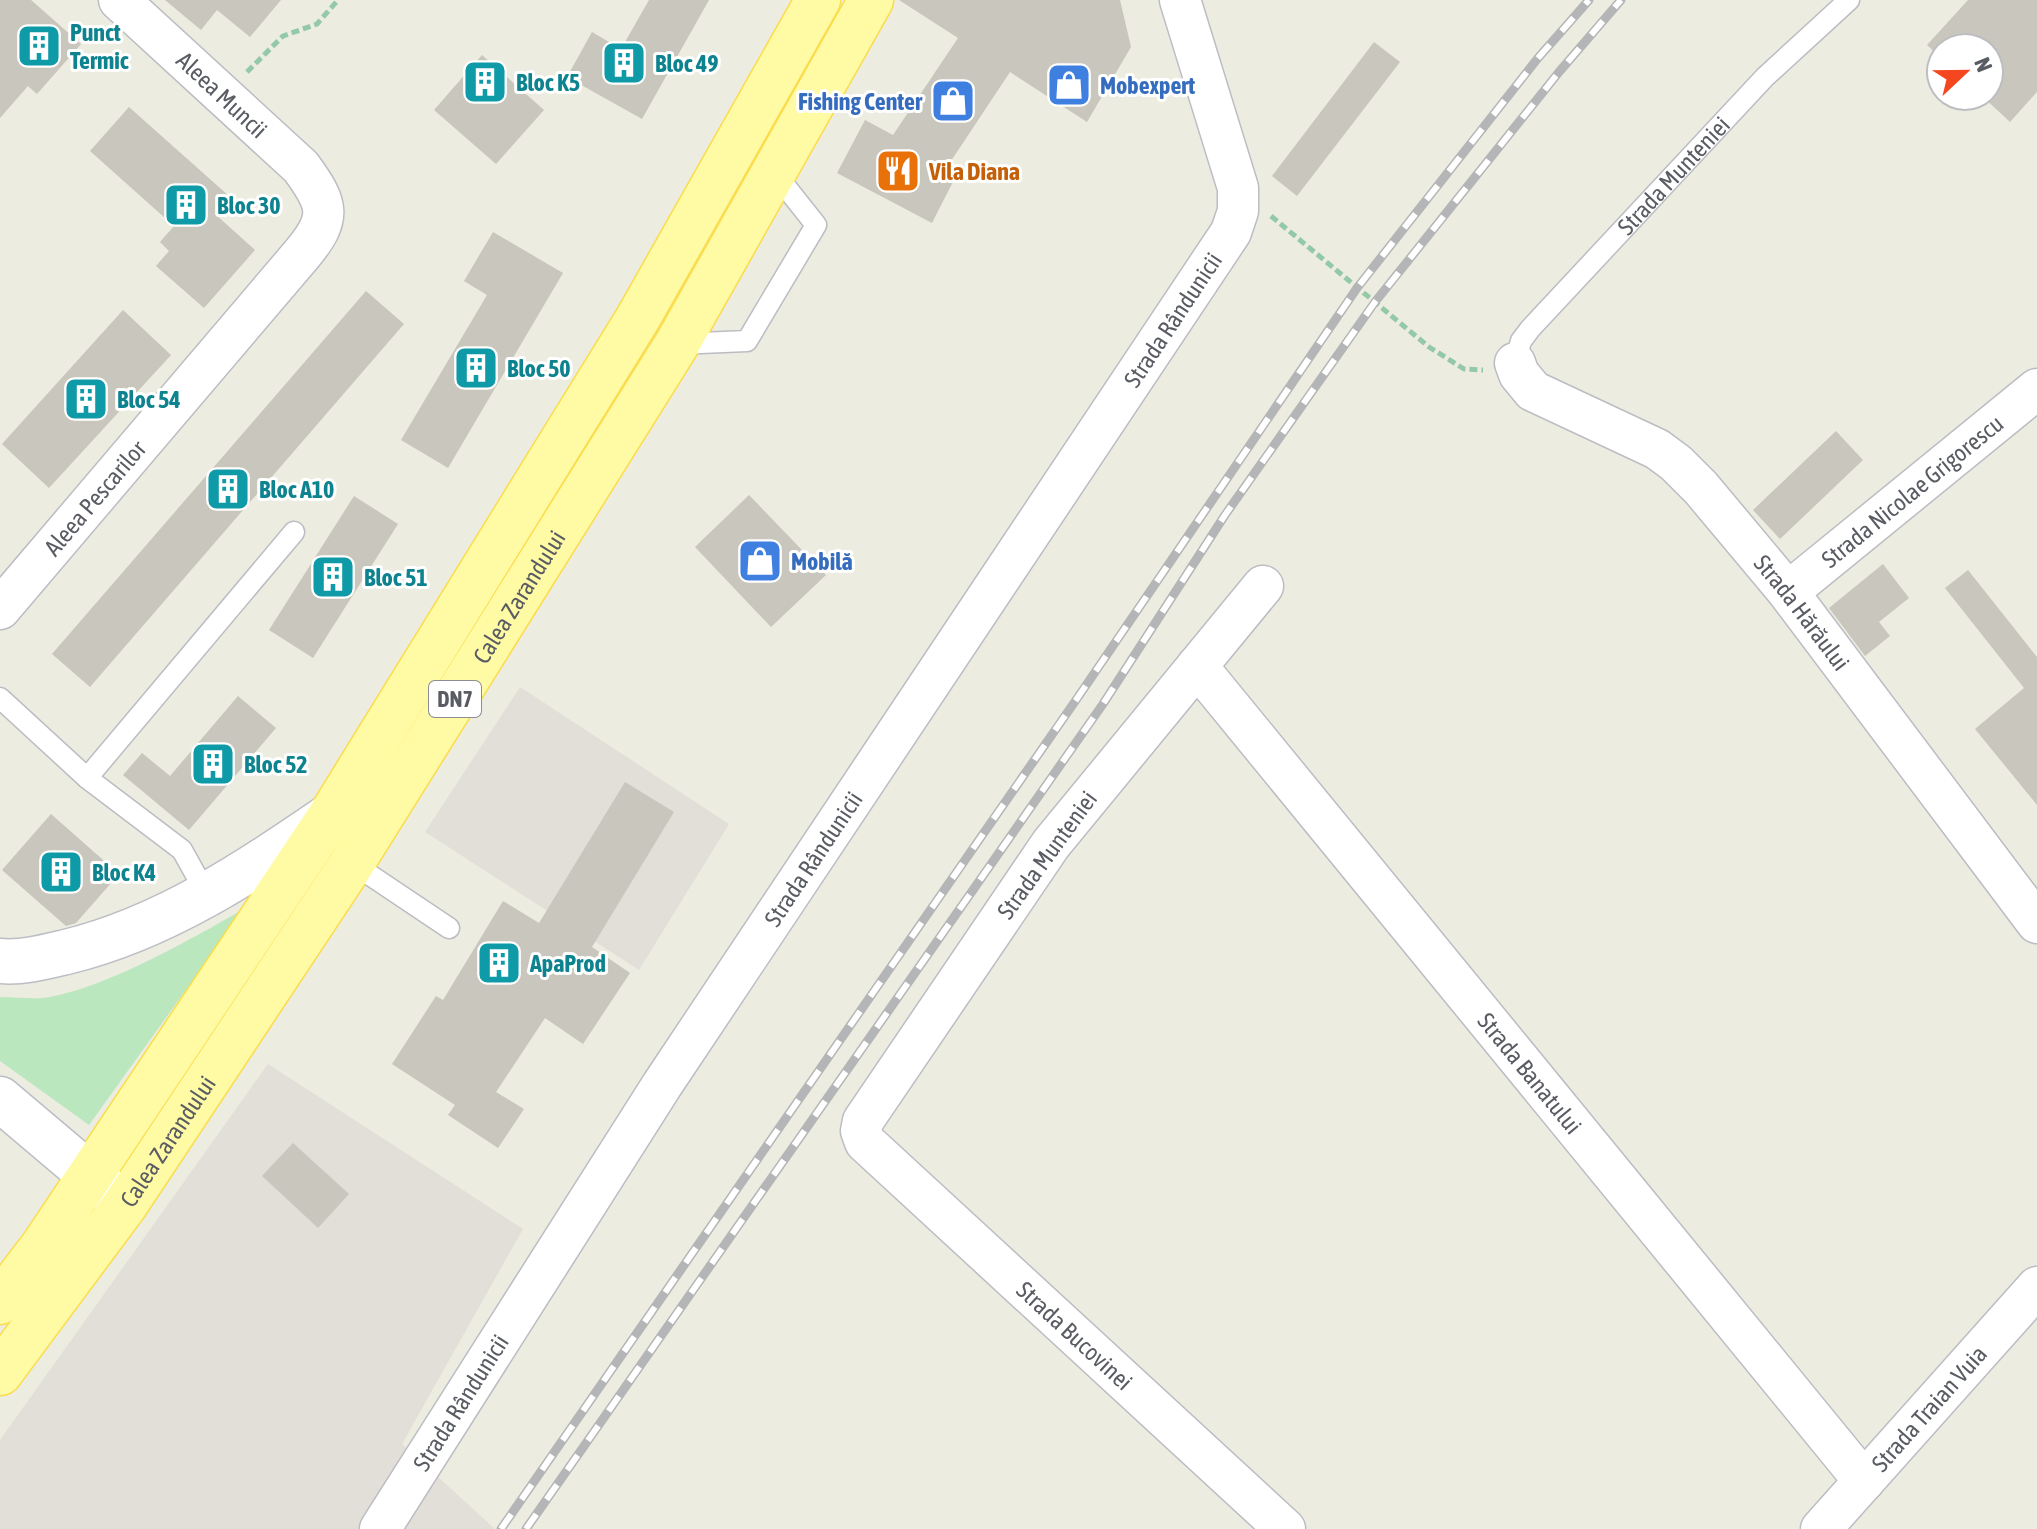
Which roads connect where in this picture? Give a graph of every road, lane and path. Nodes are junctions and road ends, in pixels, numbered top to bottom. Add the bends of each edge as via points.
1 (119, 0) edge
2 (338, 0) edge
3 (818, 0) edge
4 (871, 0) edge
5 (1180, 0) edge
6 (1849, 0) edge
7 (224, 96) junction
8 (774, 172) junction
9 (1238, 188) junction
10 (320, 194) joint
11 (677, 344) junction
12 (1515, 363) junction
13 (2037, 389) edge
14 (294, 532) dead end
15 (1263, 586) dead end
16 (1788, 592) junction
17 (0, 609) edge
18 (1197, 666) junction
19 (0, 698) edge
20 (87, 778) junction
21 (331, 815) junction
22 (352, 863) junction
23 (207, 895) junction
24 (2037, 923) edge
25 (449, 928) dead end
26 (0, 961) edge
27 (0, 1099) edge
28 (865, 1142) joint
29 (91, 1175) junction
30 (125, 1205) junction
31 (2037, 1287) edge
32 (0, 1302) edge
33 (0, 1373) edge
34 (1864, 1481) junction
35 (380, 1529) edge
36 (1285, 1529) edge
37 (1821, 1529) edge

1 - 7 street, Aleea Muncii
2 - 7 path via 317,24 283,36
3 - 21 main road, Calea Zarandului / DN7 via 638,318
4 - 8 main road, Calea Zarandului / DN7
5 - 9 street
6 - 12 lane, Strada Munteniei via 1765,77 1540,317 1521,341
7 - 10 street, Aleea Muncii via 301,167
8 - 11 main road, Calea Zarandului / DN7
8 - 11 lane via 816,225 747,341
9 - 12 path via 1455,365 1476,372
9 - 35 street, Strada Rândunicii via 1231,232 662,1085
10 - 17 street, Aleea Pescarilor via 324,214 318,235
11 - 22 main road, Calea Zarandului / DN7
12 - 16 street, Strada Hărăului via 1533,391 1625,432 1676,463
13 - 16 street, Strada Nicolae Grigorescu
14 - 20 lane
15 - 18 street, Strada Munteniei
16 - 24 street, Strada Hărăului
18 - 28 street, Strada Munteniei via 1051,844 863,1121
18 - 34 street, Strada Banatului
19 - 20 lane
20 - 23 lane via 182,850
21 - 23 street
21 - 29 main road, Calea Zarandului / DN7
22 - 25 lane
22 - 30 main road, Calea Zarandului / DN7
23 - 26 street via 127,933 40,958
27 - 29 street
28 - 36 street, Strada Bucovinei
29 - 30 street
29 - 32 main road, Calea Zarandului / DN7
30 - 33 main road, Calea Zarandului / DN7
31 - 34 street, Strada Traian Vuia
34 - 37 street, Strada Traian Vuia

